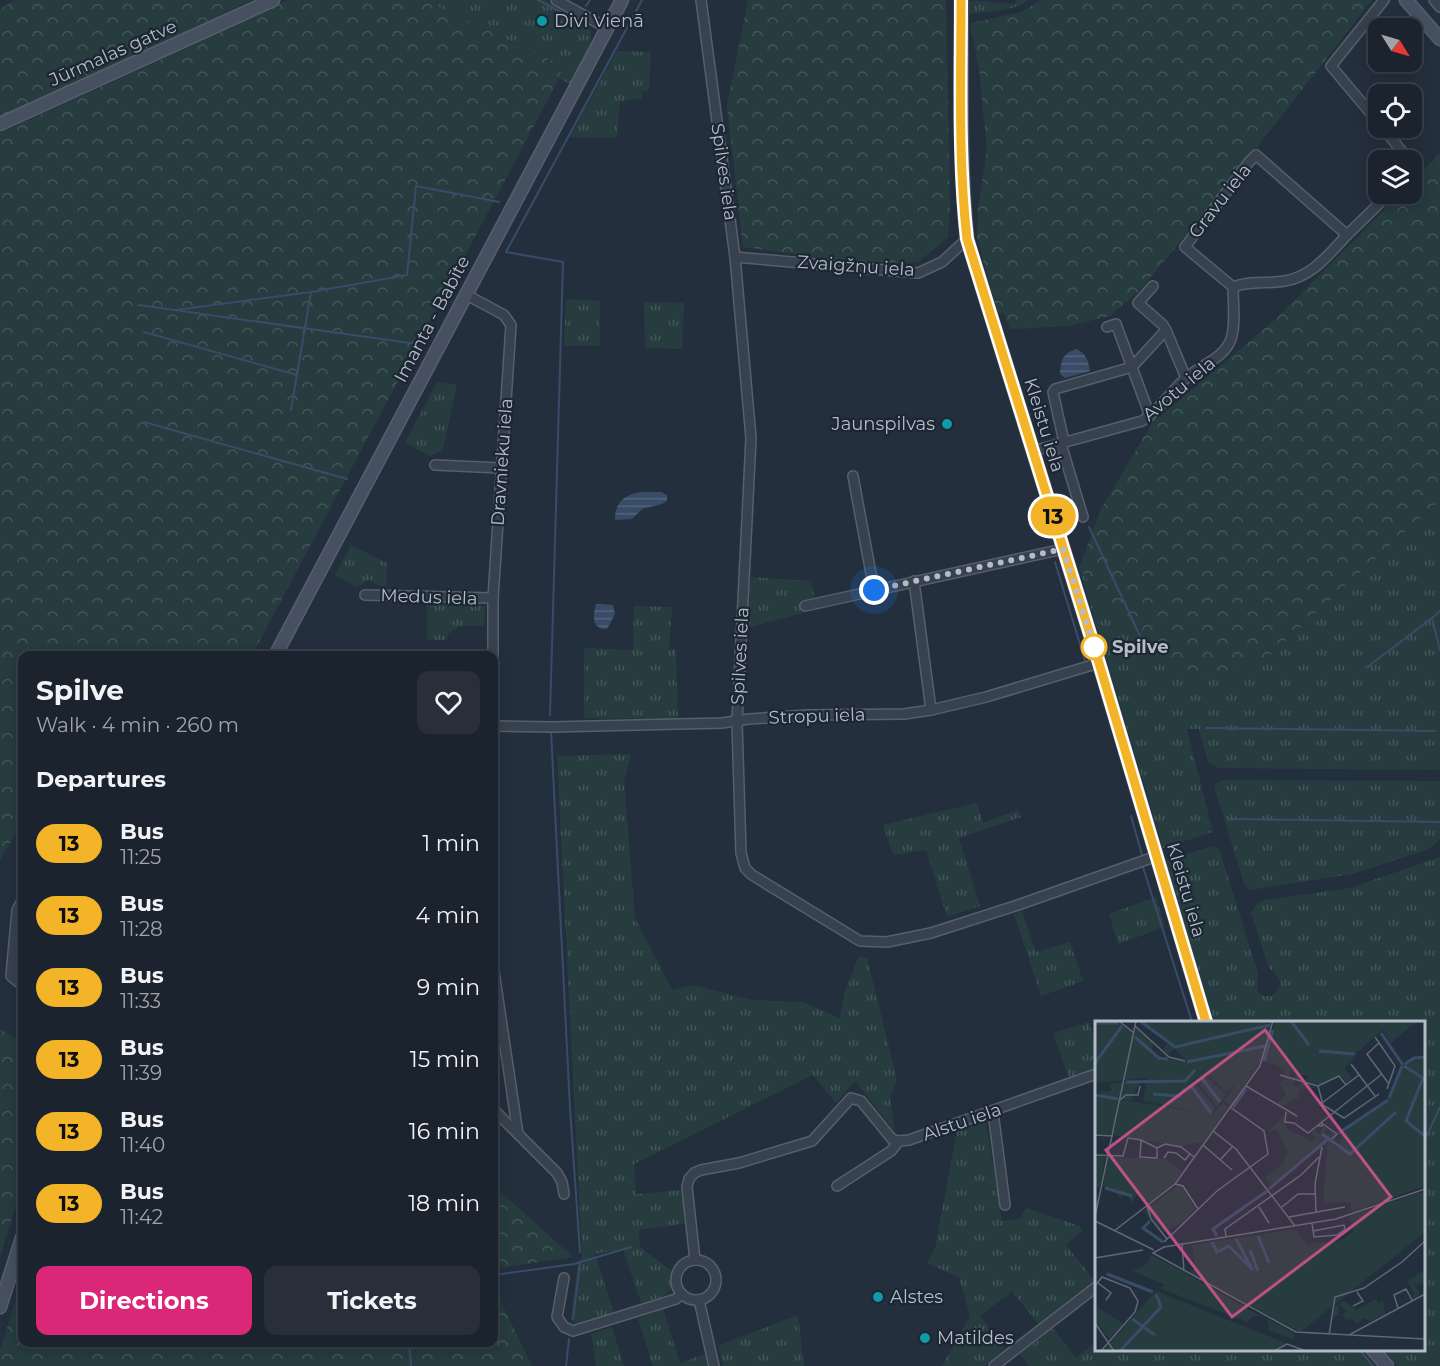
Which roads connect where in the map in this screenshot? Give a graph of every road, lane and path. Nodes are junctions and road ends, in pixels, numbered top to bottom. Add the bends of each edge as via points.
1 (273, 0) edge
2 (556, 0) edge
3 (622, 0) edge
4 (701, 0) edge
5 (961, 0) edge
6 (1384, 0) edge
7 (1406, 0) edge
8 (1434, 0) edge
9 (1440, 8) edge
10 (607, 28) junction
11 (1440, 39) edge
12 (1368, 110) edge
13 (0, 124) edge
14 (1391, 138) edge
15 (1401, 150) edge
16 (1379, 204) edge
17 (1347, 235) junction
18 (967, 239) junction
19 (735, 257) junction
20 (1153, 286) dead end
21 (1233, 287) junction
22 (465, 294) junction
23 (1111, 326) dead end
24 (1166, 330) junction
25 (1132, 367) junction
26 (1186, 378) junction
27 (1150, 417) junction
28 (1063, 443) junction
29 (1034, 452) junction
30 (435, 465) dead end
31 (501, 468) junction
32 (853, 476) dead end
33 (1083, 517) dead end
34 (1063, 549) junction
35 (914, 581) junction
36 (874, 590) junction
37 (365, 595) dead end
38 (493, 598) junction
39 (805, 606) dead end
40 (278, 651) edge
41 (493, 651) edge
42 (1099, 663) junction
43 (931, 710) junction
44 (737, 722) junction
45 (498, 726) edge
46 (1157, 856) junction
47 (18, 908) edge
48 (18, 982) edge
49 (498, 998) edge
50 (1205, 1021) edge
51 (1095, 1074) edge
52 (993, 1112) junction
53 (498, 1114) edge
54 (518, 1134) junction
55 (899, 1141) junction
56 (837, 1186) dead end
57 (564, 1194) dead end
58 (1005, 1206) dead end
59 (18, 1251) edge
60 (695, 1260) junction
61 (564, 1278) dead end
62 (1095, 1288) edge
63 (682, 1294) junction
64 (699, 1300) junction
65 (0, 1307) edge
66 (1374, 1351) edge
67 (714, 1366) edge
68 (994, 1366) edge
69 (1387, 1366) edge

1 - 13 main road, Jūrmalas gatve
2 - 10 street
3 - 10 main road, Imanta - Babīte
4 - 19 street, Spilves iela
5 - 18 main road, Kleistu iela via 963,203
6 - 12 street via 1331,66
7 - 11 main road
8 - 9 street
10 - 22 main road, Imanta - Babīte
14 - 15 street
16 - 17 street
17 - 21 street via 1300,277
17 - 21 street, Gravu iela via 1256,155 1185,247
18 - 19 street, Zvaigžņu iela via 942,262 918,273
18 - 29 main road, Kleistu iela
19 - 44 street, Spilves iela via 752,438
20 - 24 street via 1138,303
21 - 26 street, Avotu iela via 1231,339 1220,354
22 - 31 street, Dravnieku iela via 504,315 511,325
22 - 40 main road, Imanta - Babīte
23 - 25 street
24 - 25 street
24 - 26 street
25 - 27 street
25 - 28 street via 1055,389
26 - 27 street, Avotu iela
27 - 28 street, Avotu iela
28 - 29 street, Avotu iela
28 - 33 street
29 - 34 main road, Kleistu iela
30 - 31 street
31 - 38 street, Dravnieku iela
32 - 36 street
34 - 35 street
34 - 42 main road, Kleistu iela
35 - 36 street
35 - 43 street
36 - 39 street
37 - 38 street, Medus iela
38 - 41 street, Dravnieku iela
42 - 43 street, Stropu iela
42 - 46 main road, Kleistu iela
43 - 44 street, Stropu iela
44 - 45 street, Stropu iela
44 - 46 street, Spilves iela via 741,853 745,868 860,941 887,942 930,933
46 - 50 main road, Kleistu iela
47 - 48 street via 11,976
49 - 54 street
51 - 52 street, Alstu iela
52 - 55 street, Alstu iela
52 - 58 street
53 - 54 street
54 - 57 street via 557,1173
55 - 56 street, Alstu iela via 891,1151
55 - 60 street via 892,1139 861,1101 851,1098 812,1141 694,1173 687,1187
59 - 65 main road
60 - 63 street via 686,1262 676,1277
60 - 64 street via 713,1268 716,1278 709,1296
61 - 63 street via 557,1317 573,1331
62 - 68 street
63 - 64 street
64 - 67 street
66 - 69 main road

